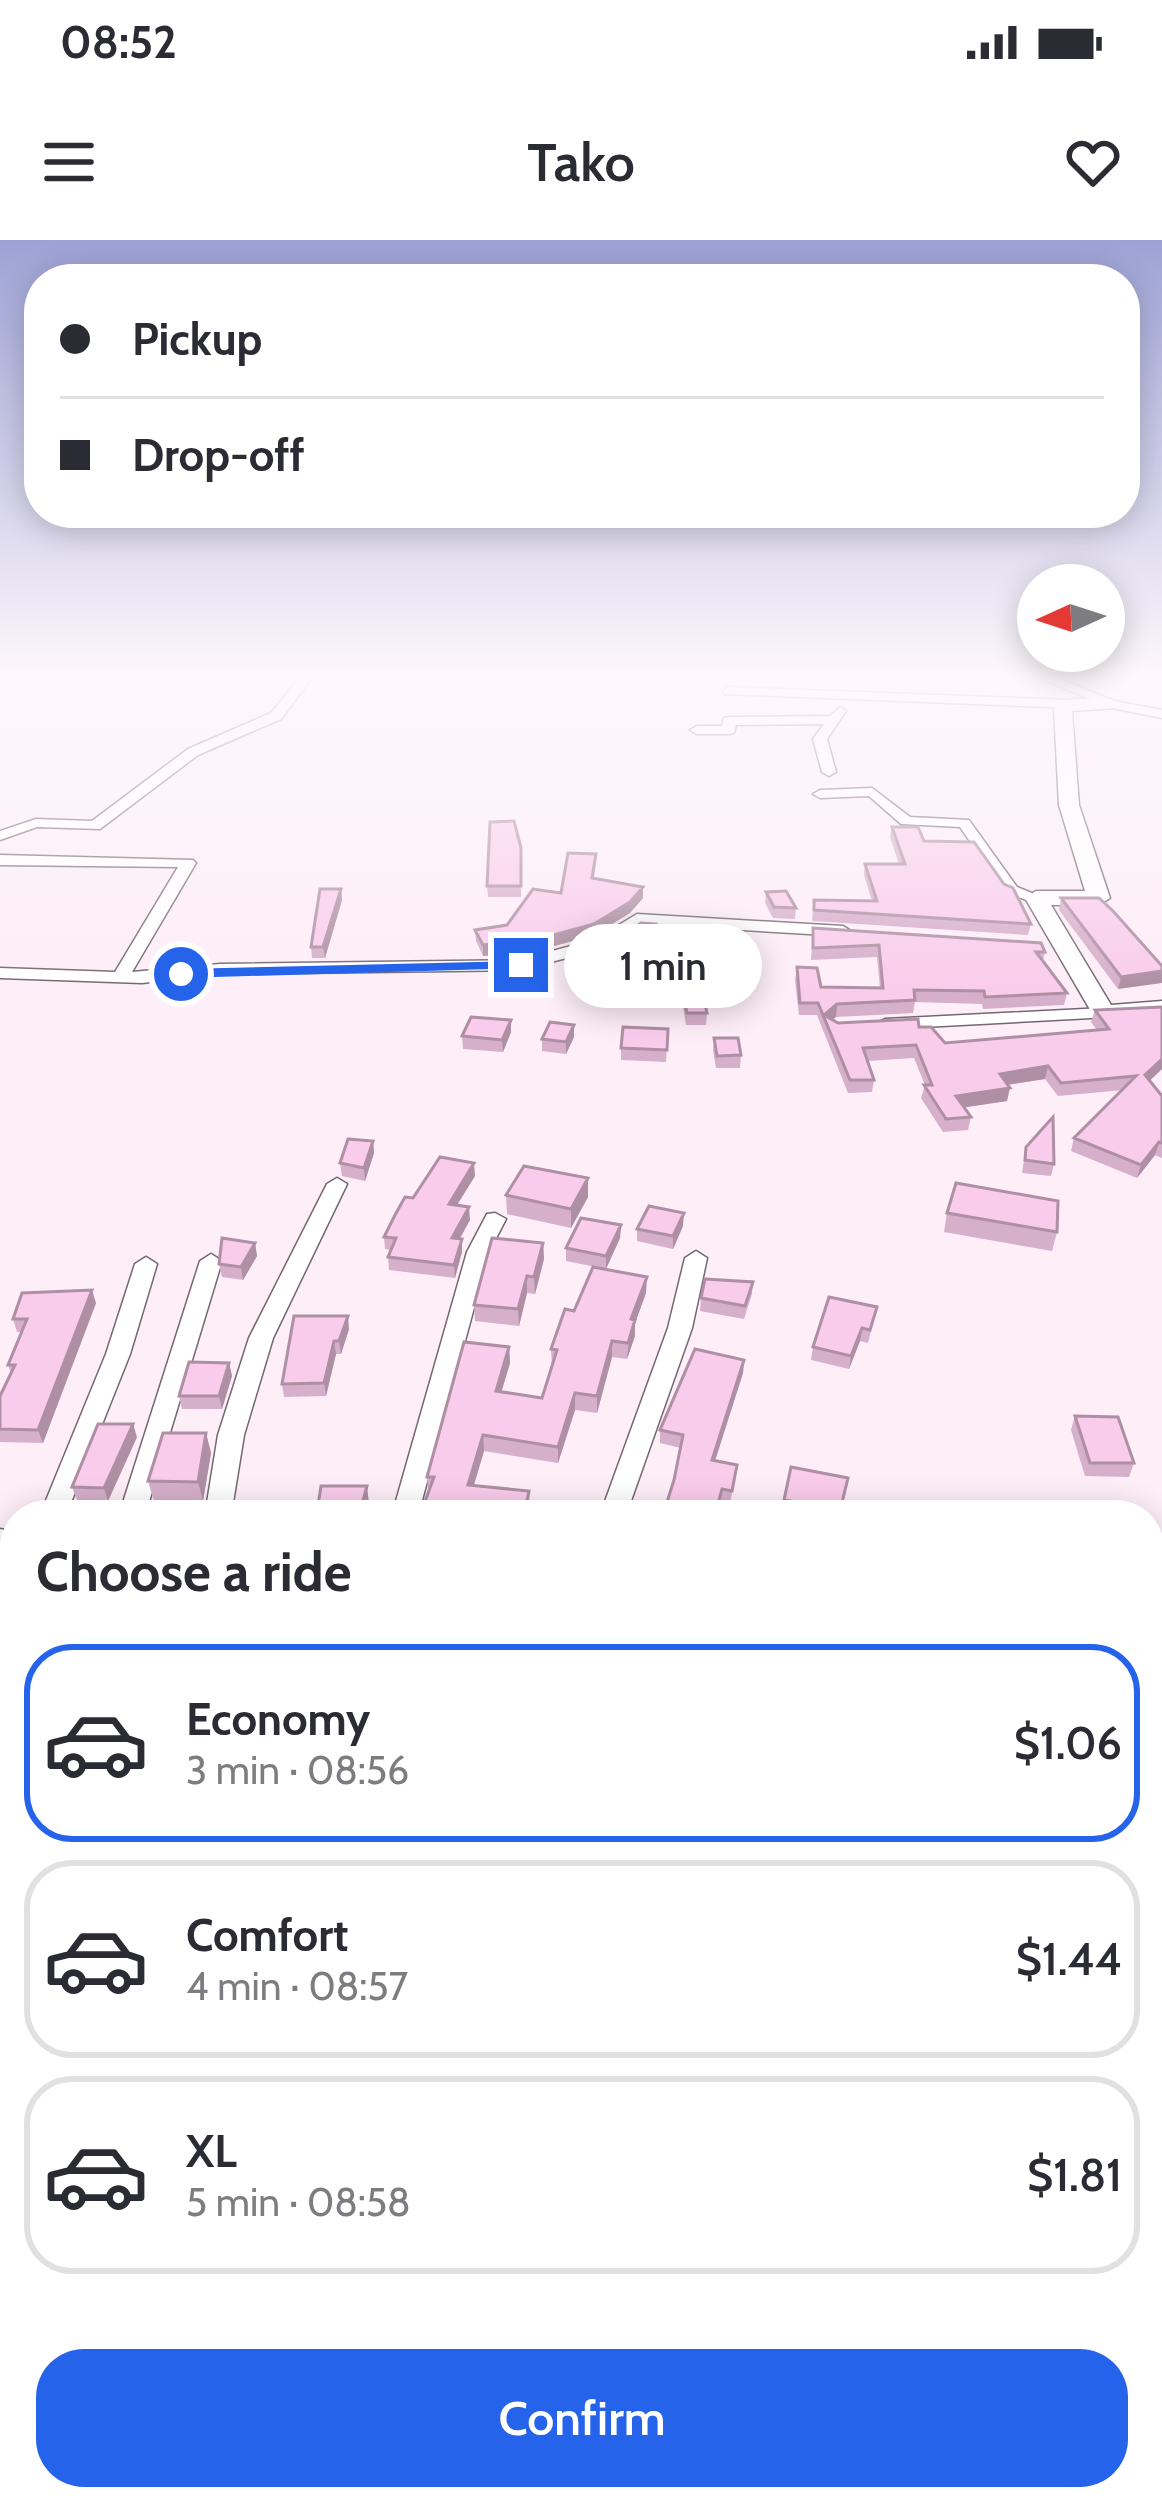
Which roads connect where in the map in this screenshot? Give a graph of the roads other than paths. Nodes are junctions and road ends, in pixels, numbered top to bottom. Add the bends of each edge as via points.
1 (156, 780) edge
2 (1063, 780) edge
3 (820, 794) dead end
4 (0, 836) edge
5 (0, 860) edge
6 (1036, 898) junction
7 (860, 932) edge
8 (0, 973) edge
9 (120, 978) junction
10 (1162, 1008) edge
11 (1104, 1013) junction
12 (858, 1025) edge
13 (337, 1184) dead end
14 (495, 1220) dead end
15 (696, 1258) dead end
16 (211, 1262) dead end
17 (146, 1264) dead end
18 (59, 1500) edge
19 (137, 1500) edge
20 (220, 1500) edge
21 (409, 1500) edge
22 (618, 1500) edge

1 - 4 street via 94,826 36,823
2 - 6 street via 1077,849 1099,898
3 - 6 street via 872,792 906,821 964,824 1010,890
5 - 9 street via 188,863
6 - 11 street via 1053,946
7 - 9 street via 637,919 602,943 521,965
8 - 9 street
10 - 11 street
11 - 12 street
13 - 20 street via 261,1338
14 - 21 street via 478,1252
15 - 22 street via 680,1328
16 - 19 street
17 - 18 street

